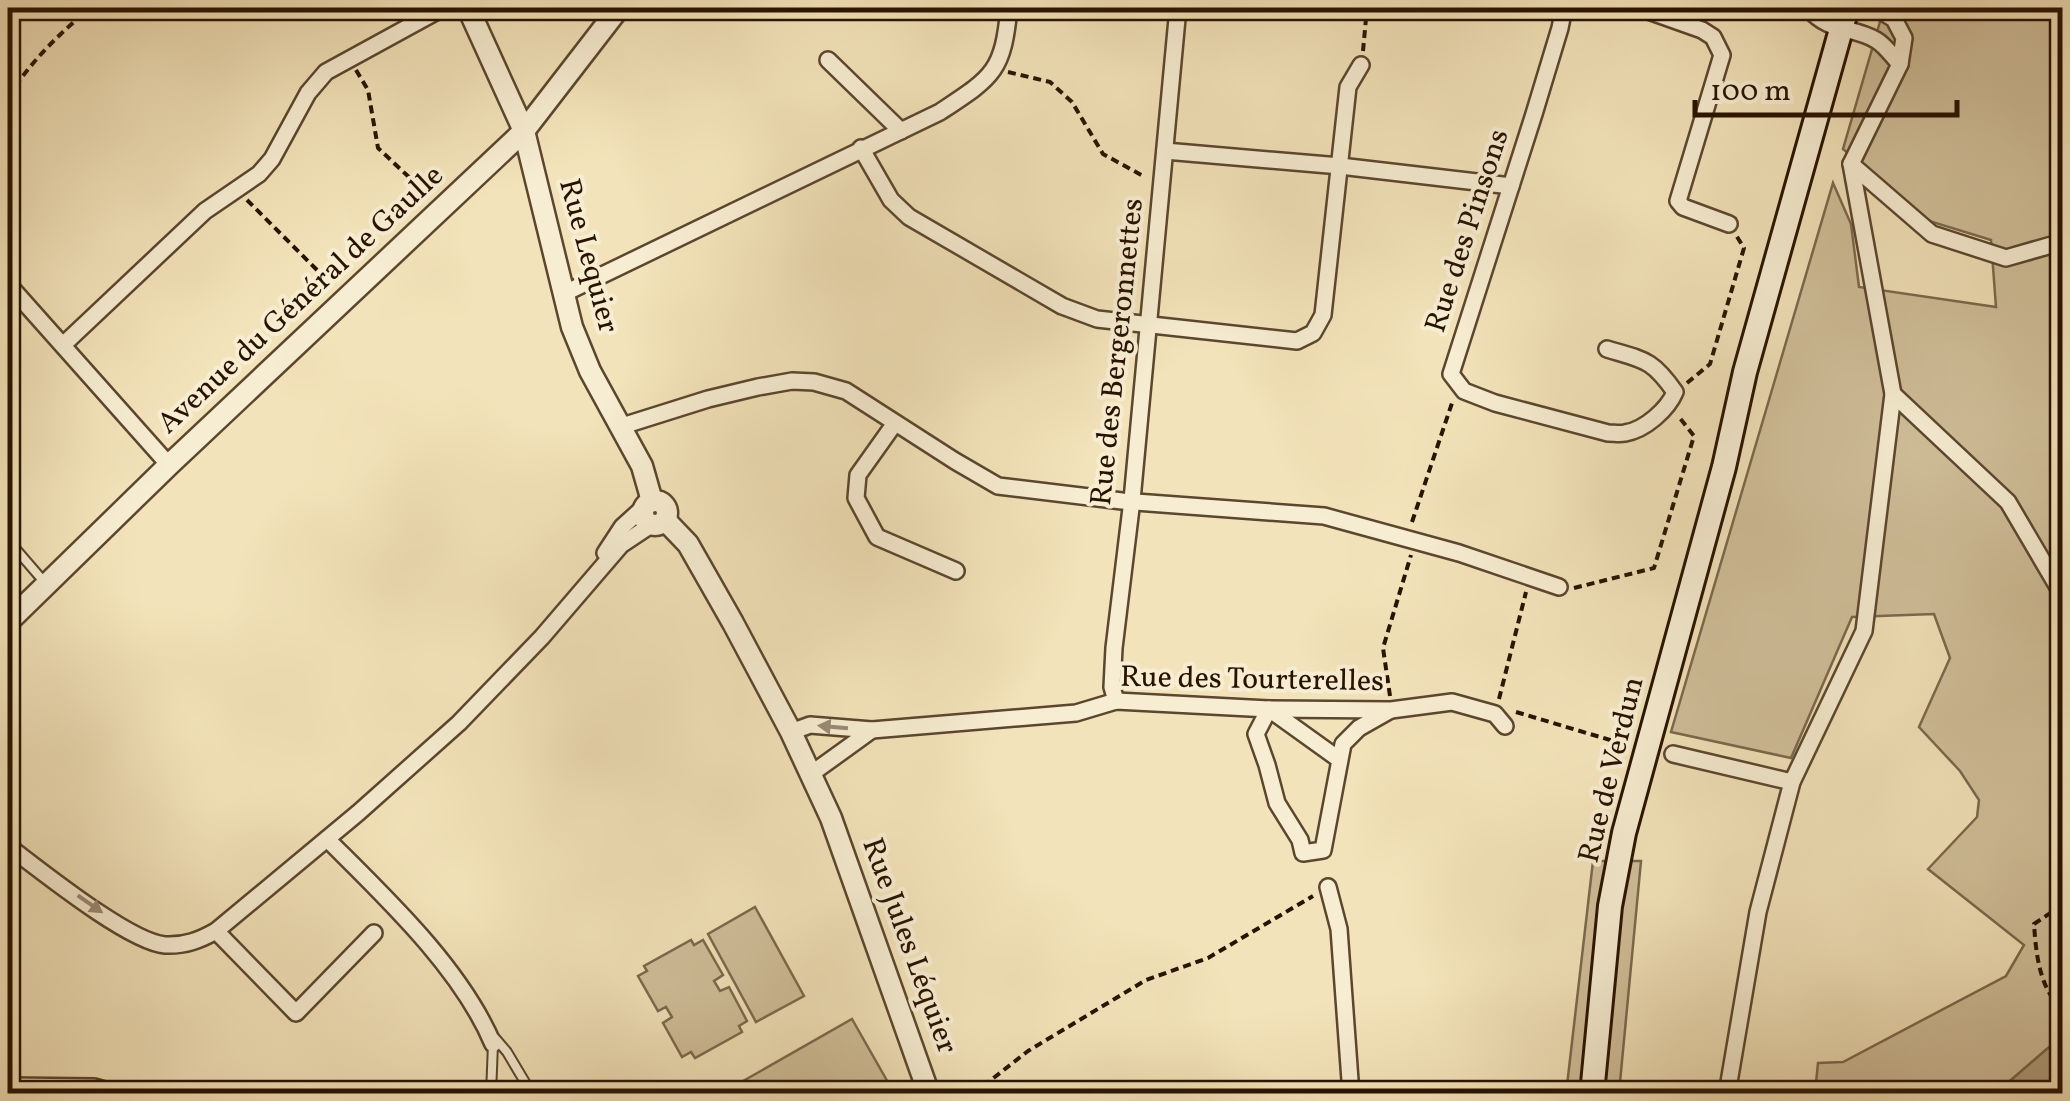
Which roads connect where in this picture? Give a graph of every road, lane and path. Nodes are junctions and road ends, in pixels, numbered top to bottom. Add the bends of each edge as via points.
1 (91, 8) edge
2 (443, 8) edge
3 (468, 8) edge
4 (619, 8) edge
5 (1009, 8) edge
6 (1178, 8) edge
7 (1368, 8) edge
8 (1564, 8) edge
9 (1640, 8) edge
10 (1808, 8) edge
11 (1862, 8) edge
12 (1876, 8) edge
13 (1847, 23) edge
14 (350, 59) junction
15 (828, 60) dead end
16 (1900, 64) junction
17 (1361, 66) joint
18 (994, 69) junction
19 (8, 72) edge
20 (18, 81) junction
21 (8, 97) edge
22 (901, 131) junction
23 (524, 132) junction
24 (861, 148) junction
25 (1164, 151) junction
26 (1852, 164) junction
27 (1340, 166) junction
28 (1162, 186) junction
29 (1511, 186) junction
30 (236, 188) junction
31 (442, 208) junction
32 (1728, 224) joint
33 (2062, 242) edge
34 (8, 284) edge
35 (565, 293) junction
36 (346, 299) junction
37 (1146, 326) junction
38 (64, 345) junction
39 (1606, 350) dead end
40 (1451, 374) junction
41 (1893, 394) junction
42 (1673, 398) junction
43 (896, 423) junction
44 (619, 427) junction
45 (169, 465) junction
46 (1132, 500) junction
47 (653, 513) junction
48 (8, 540) edge
49 (1411, 540) junction
50 (956, 571) dead end
51 (1530, 577) junction
52 (46, 584) junction
53 (1559, 587) joint
54 (2062, 594) edge
55 (8, 622) edge
56 (1116, 701) junction
57 (1268, 709) junction
58 (1391, 710) junction
59 (1499, 716) junction
60 (872, 730) junction
61 (791, 732) junction
62 (1645, 750) junction
63 (1673, 754) dead end
64 (1340, 760) junction
65 (811, 774) junction
66 (1792, 782) junction
67 (832, 818) joint
68 (327, 839) junction
69 (9, 847) edge
70 (1328, 887) joint
71 (2062, 906) edge
72 (216, 931) junction
73 (374, 933) dead end
74 (2062, 1009) edge
75 (486, 1027) junction
76 (494, 1044) joint
77 (8, 1086) edge
78 (32, 1089) edge
79 (119, 1094) edge
80 (490, 1094) edge
81 (532, 1094) edge
82 (929, 1094) edge
83 (973, 1094) edge
84 (1351, 1094) edge
85 (1592, 1094) edge
86 (1727, 1094) edge

1 - 20 path
2 - 14 street
3 - 23 street, Rue Lequier
4 - 23 street, Avenue du Général de Gaulle
5 - 18 street via 1006,42
6 - 25 street, Rue des Bergeronnettes
7 - 17 path
8 - 29 street, Rue des Pinsons
9 - 32 street via 1702,30 1722,55 1678,201
10 - 13 street via 1817,18
11 - 13 main road, Rue de Verdun
12 - 16 street via 1894,19 1904,38
13 - 16 street via 1878,40
13 - 62 main road, Rue de Verdun via 1744,372
14 - 30 street via 326,72 272,159
14 - 31 path via 368,90 378,148
15 - 22 street
16 - 26 street
17 - 27 street via 1348,86
18 - 22 street via 940,112
18 - 28 path via 1050,82 1072,102 1104,154
19 - 20 path
20 - 21 path
22 - 24 street
23 - 31 street, Avenue du Général de Gaulle
23 - 35 street, Rue Lequier
24 - 35 street
24 - 37 street via 890,200 909,217 1062,306 1097,320
25 - 27 street
25 - 28 street, Rue des Bergeronnettes
26 - 33 street via 1932,234 2006,258
26 - 41 street
27 - 29 street
27 - 37 street via 1323,315 1312,333 1297,340
28 - 37 street, Rue des Bergeronnettes
29 - 40 street, Rue des Pinsons
30 - 36 path
30 - 38 street
31 - 36 street, Avenue du Général de Gaulle
32 - 42 path via 1744,248 1710,364
34 - 38 street
35 - 44 street, Rue Lequier via 572,327
36 - 45 street, Avenue du Général de Gaulle
37 - 46 street, Rue des Bergeronnettes
38 - 45 street
39 - 42 street via 1646,360 1660,371
40 - 42 street, Rue des Pinsons via 1464,391 1608,433 1628,433
40 - 49 path via 1453,399
41 - 54 street via 2008,502
41 - 66 street via 1864,631
42 - 53 path via 1694,436 1654,568 1577,589
43 - 44 street via 846,391 792,381
43 - 46 street via 998,486
43 - 50 street via 858,475 856,498 877,537
44 - 47 street, Rue Lequier via 642,466
45 - 52 street, Avenue du Général de Gaulle
46 - 49 street via 1324,516
46 - 56 street, Rue des Bergeronnettes via 1114,648
47 - 61 street, Rue Lequier via 688,544
47 - 68 street via 622,527 460,723
48 - 52 lane
49 - 51 street
49 - 58 path via 1383,648
51 - 53 street
51 - 59 path
52 - 55 street, Avenue du Général de Gaulle
56 - 57 street, Rue des Tourterelles
56 - 60 street, Rue des Tourterelles via 1076,713
57 - 58 street, Rue des Tourterelles
57 - 64 street
57 - 64 street via 1256,734 1277,803 1302,853 1323,850
58 - 59 street, Rue des Tourterelles via 1452,702
58 - 64 street via 1359,728 1343,744
59 - 62 path
60 -> 61 street, Rue des Tourterelles via 810,724
60 - 65 street
61 - 65 street, Rue Lequier
62 - 85 main road, Rue de Verdun via 1610,906
63 - 66 street
65 - 67 street, Rue Lequier
66 - 86 street via 1758,912
67 - 82 street, Rue Jules Léquier
68 - 72 street
68 - 75 street via 455,976
69 -> 72 street via 126,930 163,945 197,942
70 - 83 path via 1208,958 1146,980 1028,1050
70 - 84 street via 1339,929
71 - 74 path via 2034,924 2036,962
72 - 73 street via 296,1012
75 - 76 street
75 - 81 lane
76 - 80 lane
77 - 78 street
78 - 79 street via 94,1086

